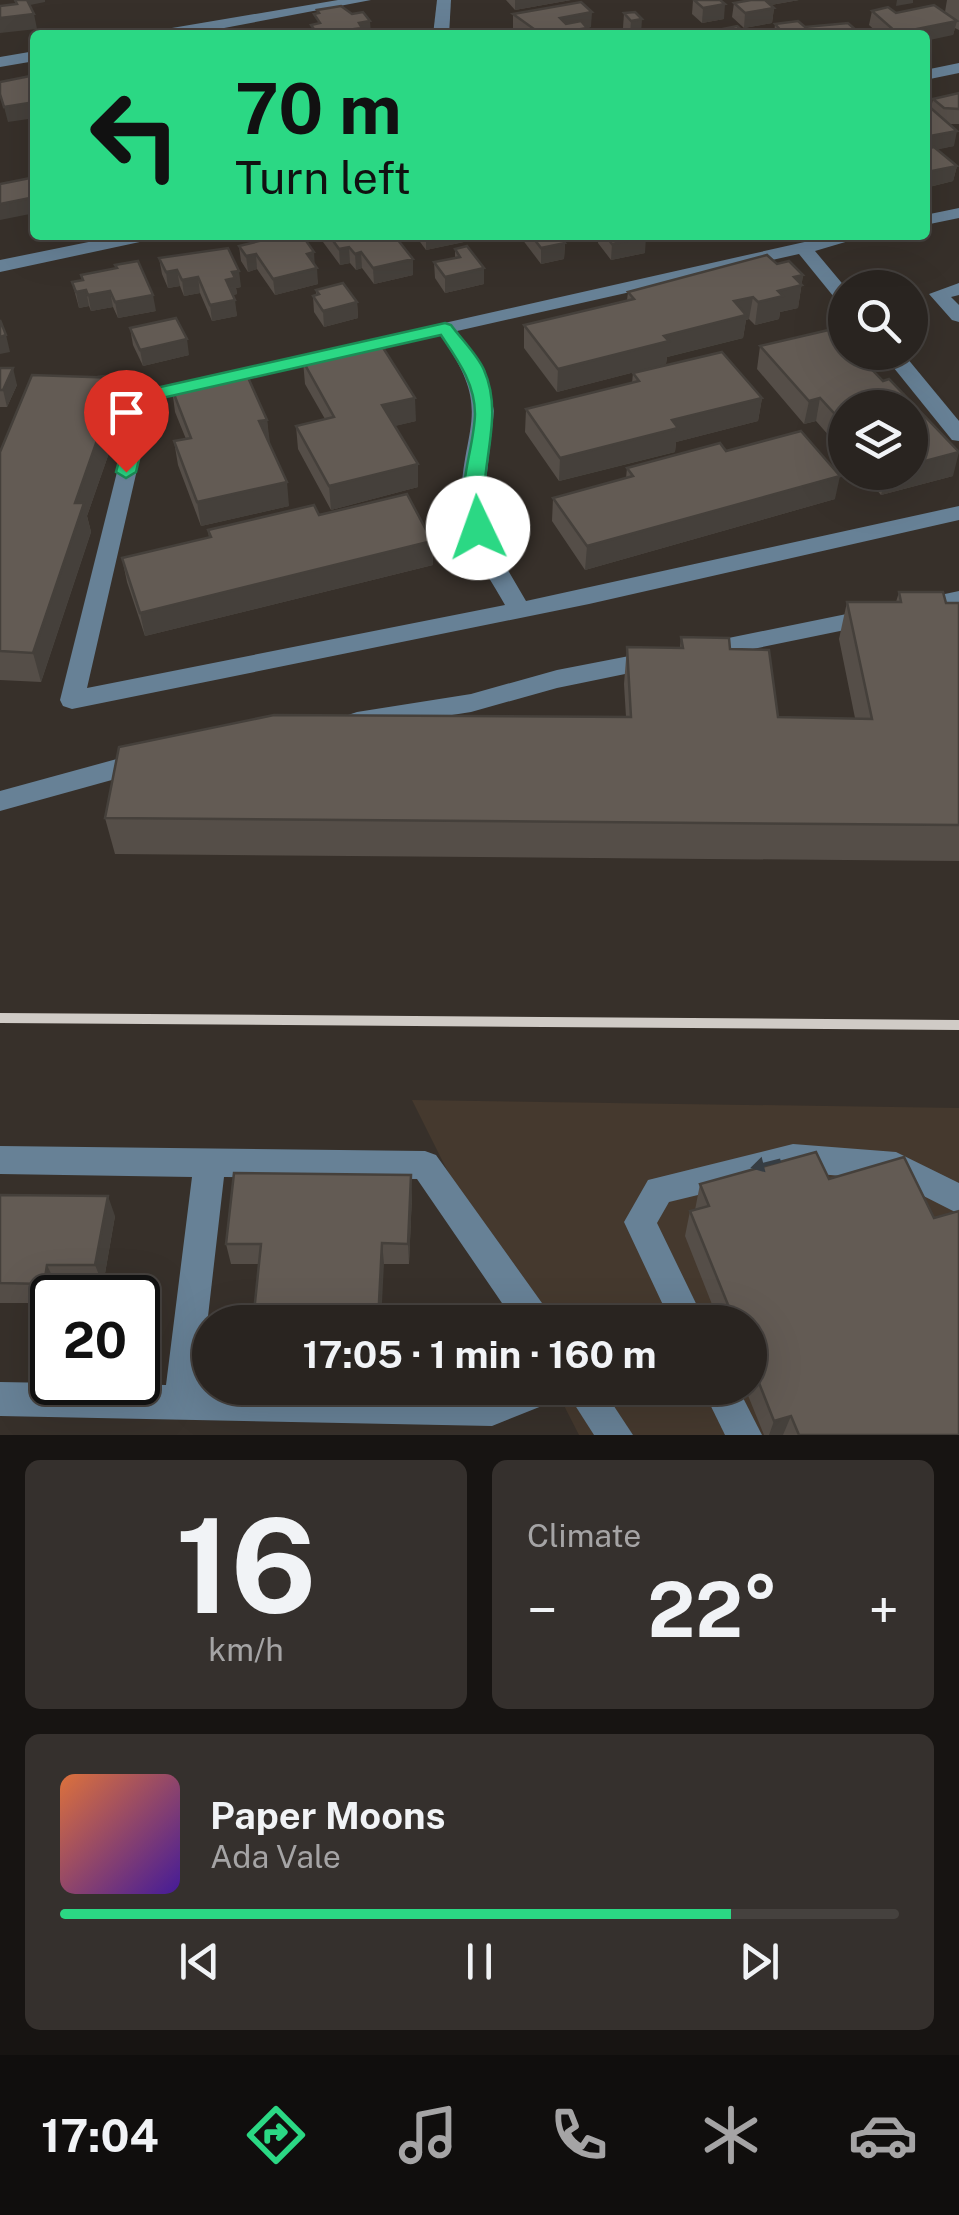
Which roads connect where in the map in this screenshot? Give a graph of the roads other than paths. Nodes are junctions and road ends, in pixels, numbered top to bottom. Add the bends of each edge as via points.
1 (364, 0) edge
2 (444, 0) edge
3 (189, 30) edge
4 (441, 30) edge
5 (30, 57) edge
6 (0, 62) edge
7 (959, 68) edge
8 (930, 74) edge
9 (959, 213) edge
10 (930, 219) edge
11 (126, 240) edge
12 (838, 240) edge
13 (803, 248) junction
14 (0, 266) edge
15 (828, 278) edge
16 (959, 289) edge
17 (959, 316) edge
18 (445, 328) junction
19 (905, 370) edge
20 (959, 434) edge
21 (959, 514) edge
22 (959, 599) edge
23 (520, 610) junction
24 (334, 725) edge
25 (179, 752) edge
26 (0, 802) edge
27 (0, 1160) edge
28 (210, 1162) junction
29 (953, 1192) edge
30 (524, 1305) edge
31 (680, 1305) edge
32 (0, 1399) edge
33 (181, 1402) junction
34 (192, 1402) edge
35 (314, 1405) edge
36 (502, 1405) edge
37 (593, 1405) edge
38 (728, 1405) edge
39 (615, 1435) edge
40 (744, 1435) edge

1 - 3 street
2 - 4 street
5 - 6 street
7 - 8 street
9 - 10 street
11 - 14 street
12 - 13 street
13 - 15 street
13 - 18 street
16 - 17 street via 938,294
18 - 23 street via 474,370 484,411 472,508 484,548
18 - 23 street via 144,396 72,700
19 - 20 street
21 - 23 street
22 - 24 street via 557,679 472,703
25 - 26 street
27 - 28 street
28 - 30 street via 425,1165
28 - 33 street
29 -> 31 street via 896,1166 792,1158 659,1190 640,1222
32 - 33 street
33 - 34 street
35 - 36 street
37 - 39 street
38 - 40 street

